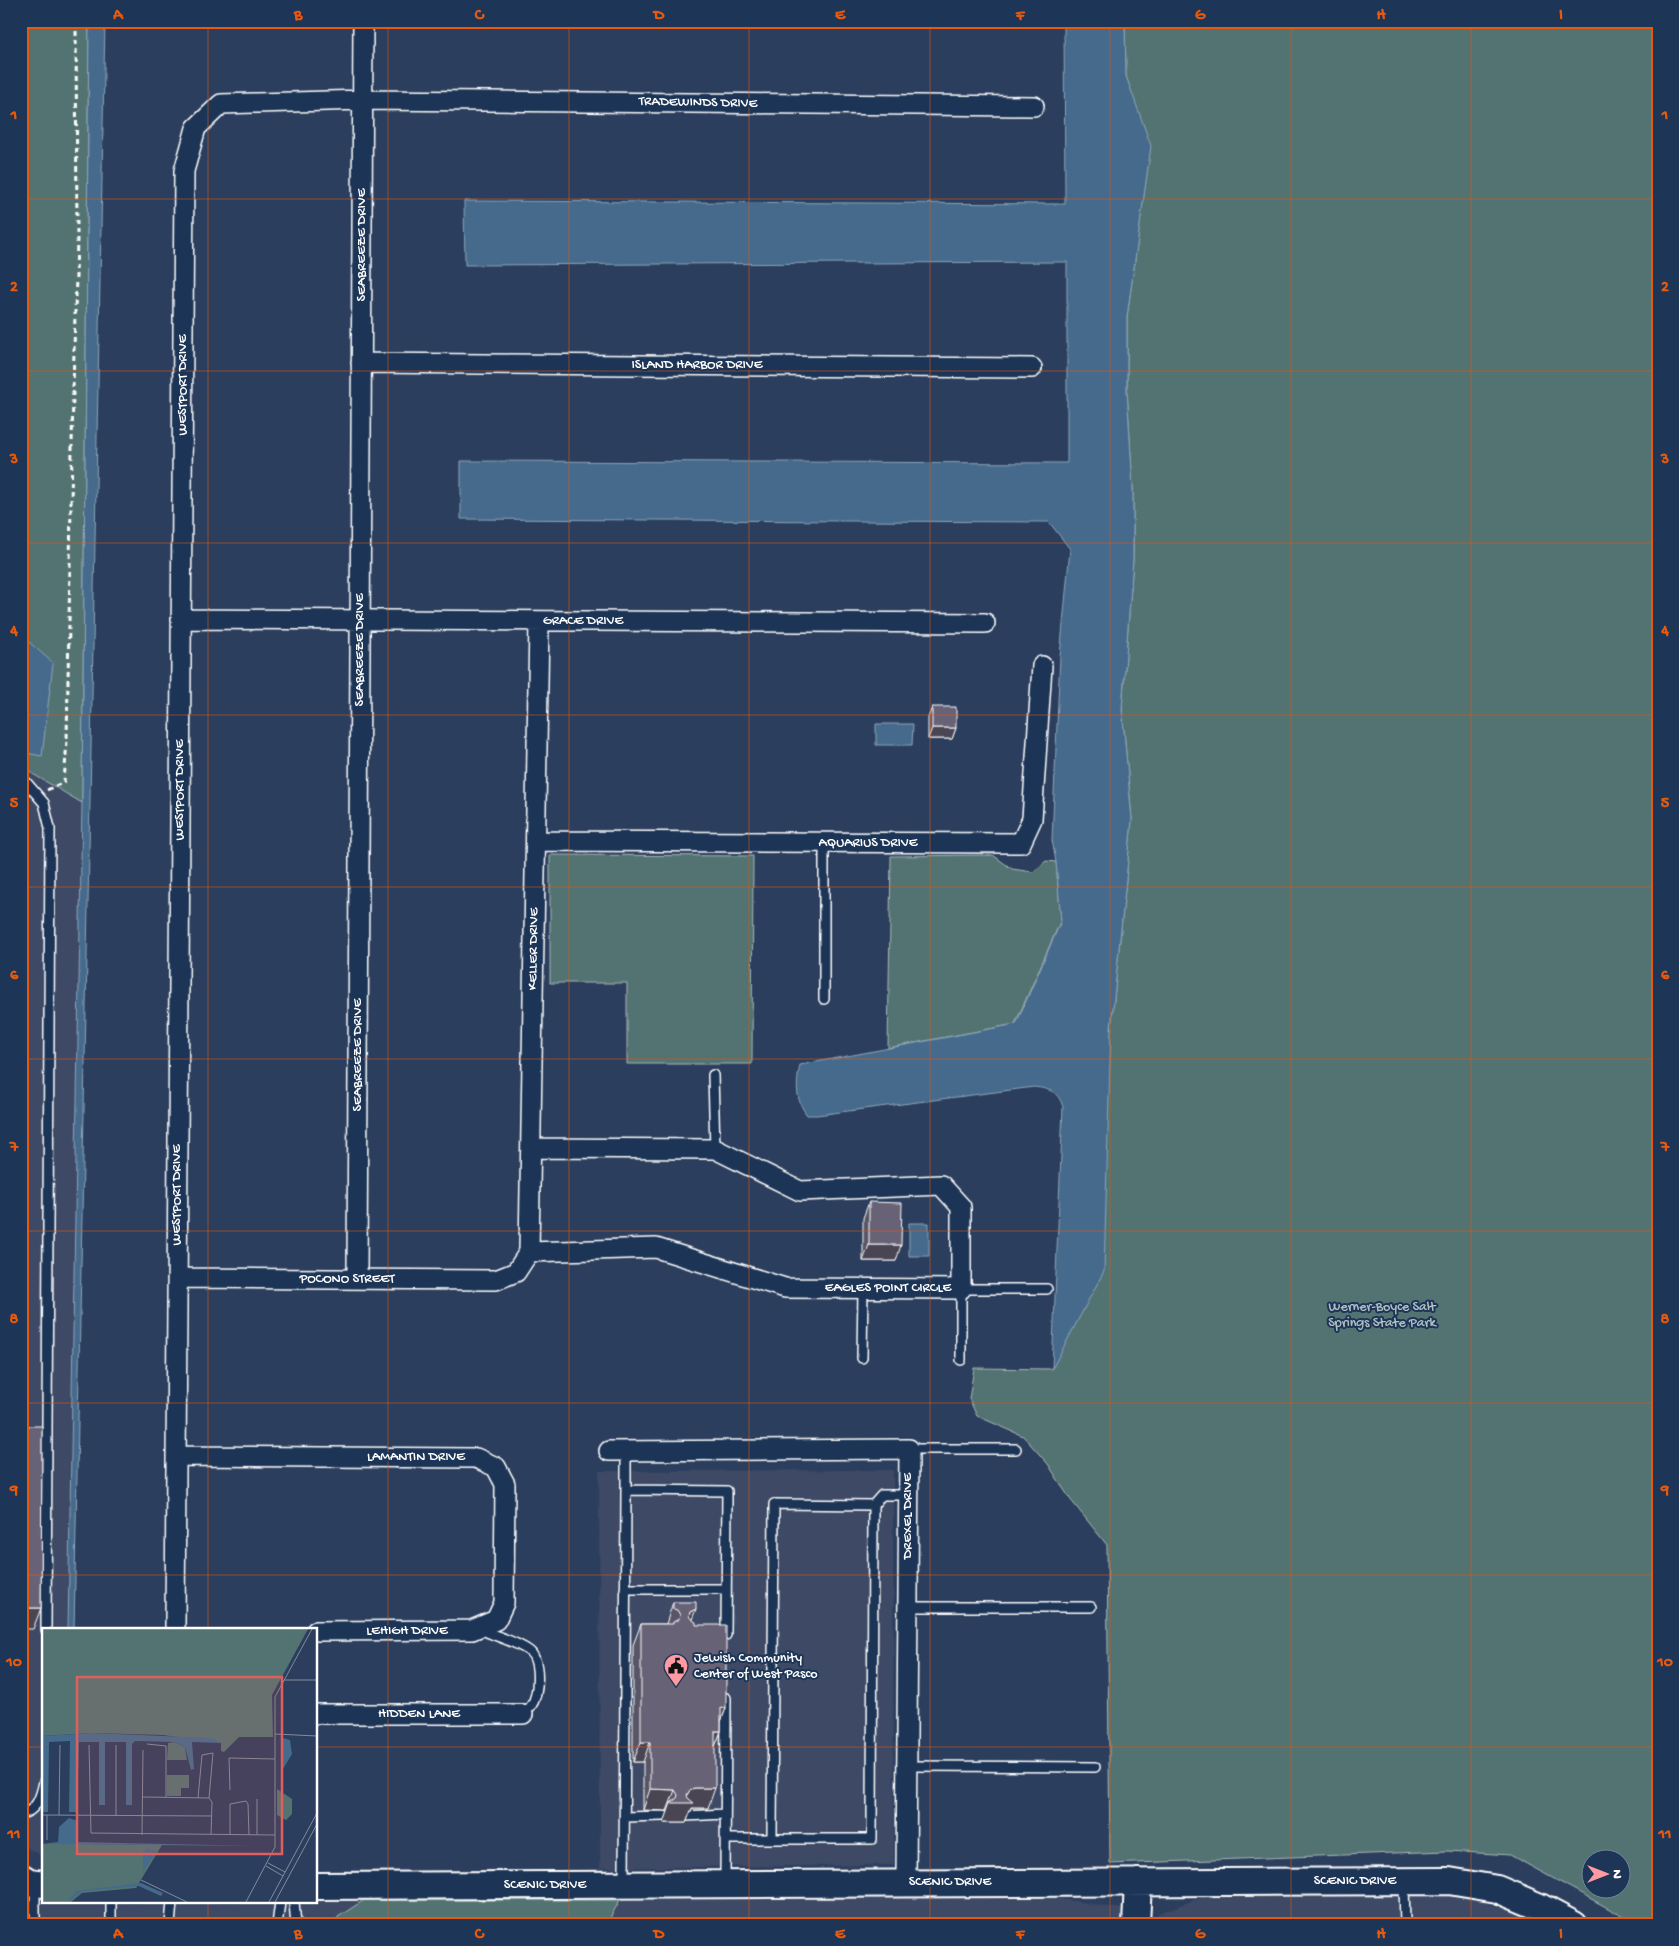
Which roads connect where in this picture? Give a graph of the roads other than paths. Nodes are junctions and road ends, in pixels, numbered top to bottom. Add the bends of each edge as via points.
1 (363, 21) edge
2 (363, 100) junction
3 (1034, 106) dead end
4 (362, 363) junction
5 (1032, 368) dead end
6 (181, 619) junction
7 (360, 620) junction
8 (538, 621) junction
9 (985, 623) dead end
10 (1042, 666) dead end
11 (24, 780) edge
12 (536, 841) junction
13 (824, 842) junction
14 (824, 1000) dead end
15 (713, 1075) dead end
16 (531, 1148) junction
17 (715, 1149) junction
18 (530, 1252) junction
19 (177, 1278) junction
20 (356, 1279) junction
21 (863, 1288) junction
22 (961, 1289) junction
23 (1047, 1289) dead end
24 (862, 1358) dead end
25 (960, 1360) dead end
26 (909, 1449) junction
27 (1016, 1449) dead end
28 (618, 1451) joint
29 (176, 1456) junction
30 (626, 1490) junction
31 (908, 1495) junction
32 (873, 1505) junction
33 (625, 1589) junction
34 (726, 1589) junction
35 (908, 1607) junction
36 (1091, 1607) dead end
37 (496, 1620) joint
38 (46, 1628) edge
39 (175, 1628) edge
40 (478, 1628) junction
41 (318, 1631) edge
42 (726, 1646) edge
43 (726, 1685) edge
44 (318, 1714) edge
45 (522, 1714) joint
46 (906, 1766) junction
47 (1094, 1767) dead end
48 (42, 1793) edge
49 (21, 1814) edge
50 (725, 1814) junction
51 (664, 1816) dead end
52 (686, 1816) edge
53 (624, 1817) junction
54 (772, 1838) junction
55 (725, 1839) junction
56 (33, 1881) edge
57 (1404, 1881) junction
58 (906, 1882) junction
59 (1138, 1882) junction
60 (624, 1884) junction
61 (725, 1885) junction
62 (318, 1886) edge
63 (111, 1904) edge
64 (172, 1904) edge
65 (280, 1904) edge
66 (294, 1904) edge
67 (35, 1925) edge
68 (111, 1925) edge
69 (170, 1925) edge
70 (277, 1925) edge
71 (296, 1925) edge
72 (1136, 1925) edge
73 (1405, 1925) edge
74 (1574, 1925) edge

1 - 2 street, SEABREEZE DRIVE
2 - 3 street, TRADEWINDS DRIVE
2 - 4 street, SEABREEZE DRIVE
2 - 6 street, WESTPORT DRIVE via 221,104 196,128 184,171
4 - 5 street, ISLAND HARBOR DRIVE
4 - 7 street, SEABREEZE DRIVE
6 - 7 street, GRACE DRIVE
6 - 19 street, WESTPORT DRIVE
7 - 8 street, GRACE DRIVE
7 - 20 street, SEABREEZE DRIVE
8 - 9 street, GRACE DRIVE
8 - 12 street, KELLER DRIVE
10 - 13 street, AQUARIUS DRIVE via 1032,819 1021,843
11 - 38 lane via 44,803 50,828
12 - 13 street, AQUARIUS DRIVE
12 - 16 street, KELLER DRIVE
13 - 14 lane
15 - 17 lane
16 - 17 street, EAGLES POINT CIRCLE
16 - 18 street, KELLER DRIVE
17 - 22 street, EAGLES POINT CIRCLE via 800,1191 941,1185 960,1207
18 - 20 street, POCONO STREET via 516,1272 496,1280
18 - 21 street, EAGLES POINT CIRCLE via 656,1248 785,1288
19 - 20 street, POCONO STREET
19 - 29 street, WESTPORT DRIVE
21 - 22 street, EAGLES POINT CIRCLE
21 - 24 lane
22 - 23 lane
22 - 25 lane
26 - 27 lane
26 - 28 street
26 - 31 street, DREXEL DRIVE
28 - 30 lane
29 - 37 street, LAMANTIN DRIVE via 476,1458 496,1467 504,1484 504,1604
29 - 39 street, WESTPORT DRIVE
30 - 33 lane
30 - 34 lane via 727,1491
31 - 32 lane via 882,1496
31 - 35 street, DREXEL DRIVE
32 - 54 lane via 774,1504
32 - 54 lane via 872,1839
33 - 34 lane
33 - 53 lane via 629,1636
34 - 42 lane via 721,1636
35 - 36 lane
35 - 46 street, DREXEL DRIVE
37 - 40 street, LEHIGH DRIVE
40 - 41 street, LEHIGH DRIVE
40 - 45 lane via 512,1640 531,1652 538,1682 532,1705
43 - 50 lane
44 - 45 street, HIDDEN LANE
46 - 47 lane
46 - 58 street, DREXEL DRIVE
48 - 49 lane via 28,1812
50 - 52 lane
50 - 55 lane
51 - 53 lane
53 - 60 lane
54 - 55 lane
55 - 61 lane
56 - 67 lane
57 - 59 street, SCENIC DRIVE
57 - 73 lane
57 - 74 street, SCENIC DRIVE via 1449,1881 1497,1888
58 - 59 street, SCENIC DRIVE
58 - 61 street, SCENIC DRIVE
59 - 72 street
60 - 61 street, SCENIC DRIVE
60 - 62 street, SCENIC DRIVE
63 - 68 lane
64 - 69 lane
65 - 70 lane
66 - 71 lane

